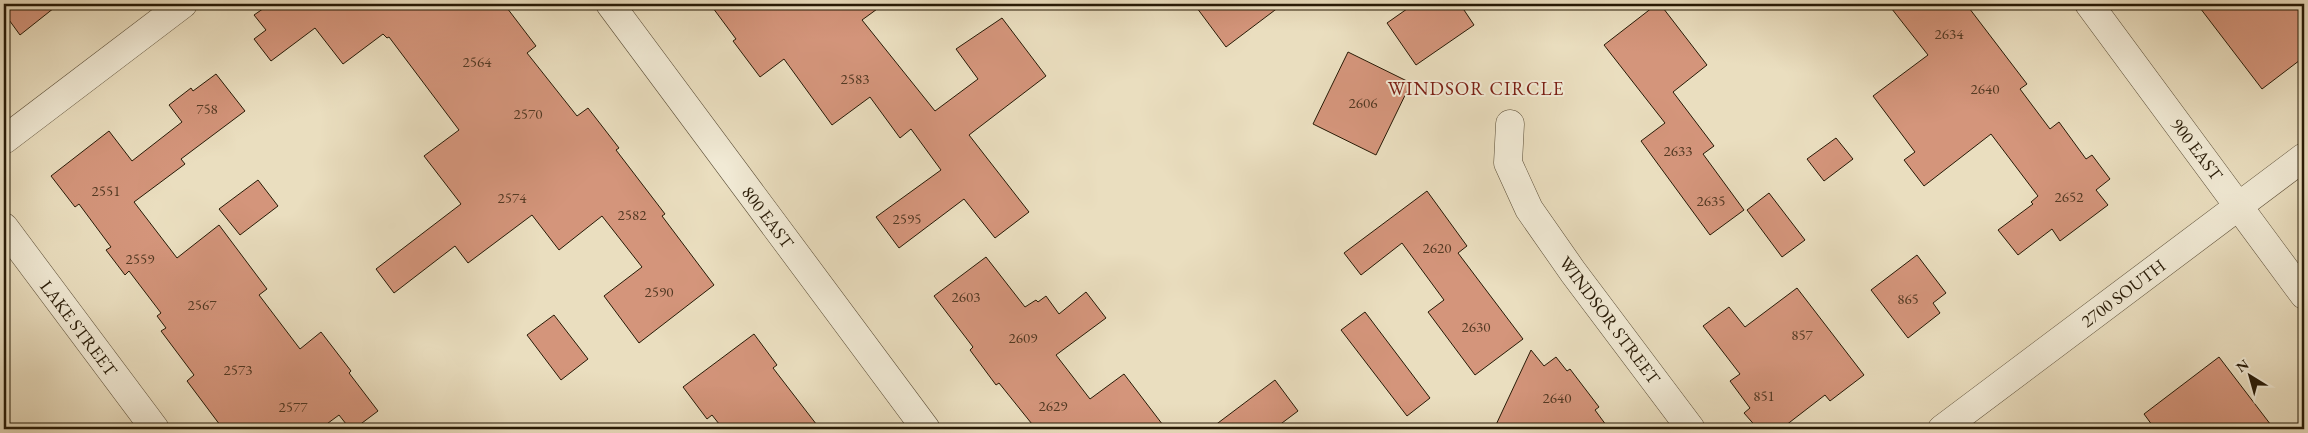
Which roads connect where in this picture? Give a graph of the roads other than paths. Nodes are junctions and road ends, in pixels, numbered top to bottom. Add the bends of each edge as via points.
1 (183, 4) edge
2 (610, 4) edge
3 (2089, 4) edge
4 (1510, 124) dead end
5 (4, 140) edge
6 (2304, 157) edge
7 (2240, 206) junction
8 (4, 227) edge
9 (2304, 295) edge
10 (155, 429) edge
11 (926, 429) edge
12 (1692, 429) edge
13 (1942, 429) edge

1 - 5 street
2 - 11 street, 800 EAST
3 - 7 street, 900 EAST
4 - 12 street, WINDSOR STREET via 1508,164 1530,209 1573,272
6 - 7 street, 2700 SOUTH
7 - 9 street, 900 EAST
7 - 13 street, 2700 SOUTH
8 - 10 street, LAKE STREET

